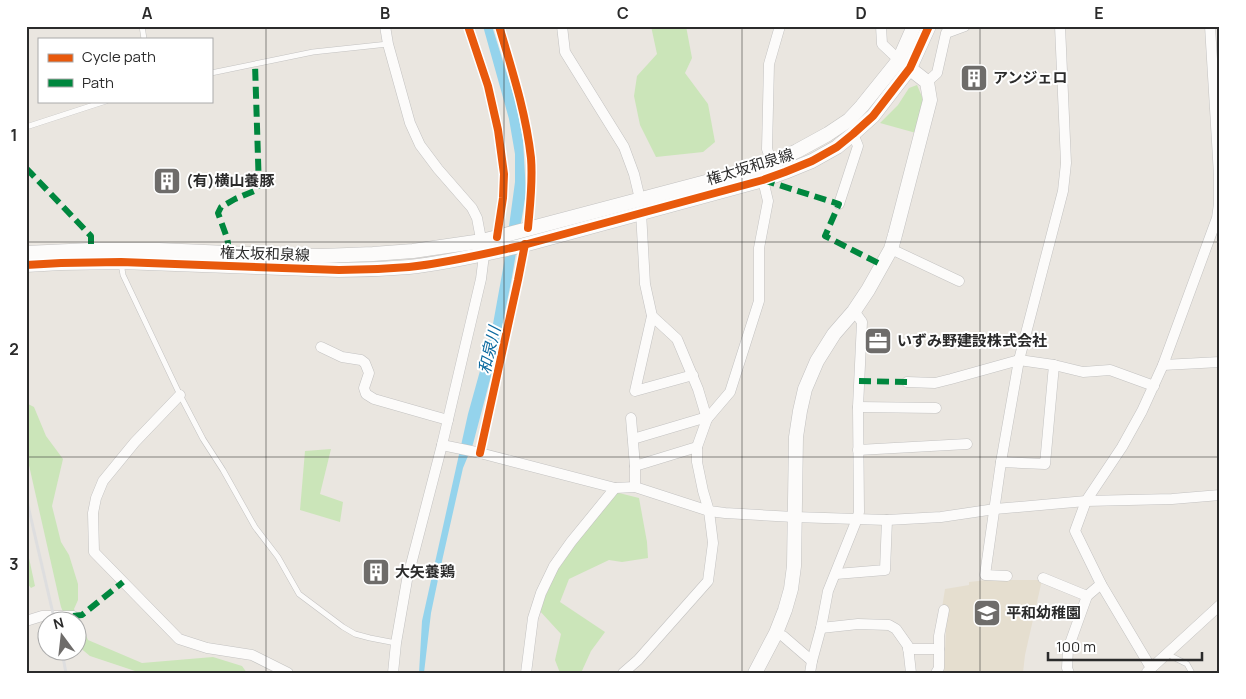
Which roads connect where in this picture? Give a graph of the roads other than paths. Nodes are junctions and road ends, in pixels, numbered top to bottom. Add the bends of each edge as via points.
1 (385, 26) edge
2 (562, 26) edge
3 (780, 26) edge
4 (881, 26) edge
5 (914, 26) edge
6 (929, 26) edge
7 (965, 26) edge
8 (1060, 26) edge
9 (1210, 26) edge
10 (388, 44) junction
11 (1216, 46) edge
12 (904, 64) junction
13 (212, 73) edge
14 (927, 82) junction
15 (103, 102) edge
16 (26, 127) edge
17 (853, 134) junction
18 (772, 163) junction
19 (763, 180) junction
20 (838, 204) dead end
21 (1220, 204) edge
22 (641, 206) junction
23 (482, 240) junction
24 (891, 249) junction
25 (26, 253) edge
26 (484, 255) junction
27 (121, 262) junction
28 (26, 265) edge
29 (959, 281) dead end
30 (854, 311) junction
31 (652, 316) junction
32 (321, 347) dead end
33 (1019, 360) junction
34 (1220, 362) edge
35 (1054, 365) junction
36 (1163, 365) junction
37 (693, 375) junction
38 (907, 382) dead end
39 (1154, 386) junction
40 (180, 395) junction
41 (858, 407) junction
42 (936, 408) dead end
43 (631, 418) dead end
44 (707, 418) junction
45 (448, 420) junction
46 (633, 439) junction
47 (967, 444) dead end
48 (447, 446) junction
49 (697, 447) junction
50 (858, 450) junction
51 (1002, 462) junction
52 (636, 466) junction
53 (634, 486) junction
54 (615, 488) junction
55 (1220, 496) edge
56 (1086, 501) junction
57 (995, 509) junction
58 (709, 511) junction
59 (794, 517) junction
60 (857, 518) junction
61 (887, 520) junction
62 (836, 574) junction
63 (1007, 576) dead end
64 (1043, 578) dead end
65 (1101, 584) junction
66 (1087, 596) junction
67 (1220, 605) edge
68 (944, 610) dead end
69 (38, 617) edge
70 (26, 621) edge
71 (822, 628) junction
72 (776, 633) junction
73 (396, 643) junction
74 (908, 649) junction
75 (939, 649) junction
76 (1166, 654) junction
77 (812, 661) junction
78 (1149, 670) edge
79 (288, 673) edge
80 (394, 673) edge
81 (526, 673) edge
82 (623, 673) edge
83 (755, 673) edge
84 (810, 673) edge
85 (911, 673) edge
86 (936, 673) edge
87 (1068, 673) edge
88 (1192, 673) edge

1 - 10 street
2 - 22 street via 565,52 624,147
3 - 18 street via 769,64 767,149
4 - 12 street via 882,44
5 - 12 street, 権太坂和泉線
6 - 12 street, 権太坂和泉線
7 - 14 street via 946,33 937,73
8 - 33 street via 1066,163 1063,191
9 - 11 street
10 - 13 lane via 313,52
10 - 23 street via 414,134 438,169 472,208
11 - 21 street
12 - 14 street
12 - 17 street, 権太坂和泉線 via 873,116
12 - 18 street, 権太坂和泉線 via 848,120
14 - 24 street via 930,100
15 - 16 lane
17 - 19 street, 権太坂和泉線 via 812,161
17 - 20 street via 858,146
18 - 22 street, 権太坂和泉線
19 - 22 street, 権太坂和泉線
19 - 44 street via 768,201 759,248 758,300 730,392
21 - 36 street
22 - 23 street, 権太坂和泉線
22 - 26 street, 権太坂和泉線
22 - 31 street via 645,284
23 - 25 street, 権太坂和泉線 via 413,251 322,256 159,250
23 - 26 street
24 - 29 street
24 - 30 street
26 - 27 street, 権太坂和泉線 via 372,270
26 - 45 street
27 - 28 street, 権太坂和泉線
27 - 40 lane via 123,275
30 - 41 street via 862,322
30 - 59 street via 817,361 805,389 796,437
31 - 37 street via 677,339
31 - 37 street via 635,391
32 - 45 street via 365,363 369,373 364,388 366,394 374,399
33 - 35 street
33 - 38 street via 935,383
33 - 51 street
34 - 36 street
35 - 39 street via 1083,372 1110,370
35 - 51 street via 1045,464
36 - 39 street
37 - 44 street
39 - 56 street via 1122,448
40 - 73 lane via 254,528 278,557 299,594 355,634
40 - 79 street via 103,481 93,513 94,552 179,639 207,648 252,655
41 - 42 street
41 - 50 street
43 - 46 street
44 - 46 street
44 - 49 street
45 - 48 street
46 - 52 street
47 - 50 street
48 - 54 street
48 - 73 street via 407,580
49 - 52 street
49 - 58 street via 697,462
50 - 60 street
51 - 57 street
52 - 53 street
53 - 54 street
53 - 58 street
54 - 81 street via 554,566 541,593 533,618
55 - 56 street
56 - 57 street
56 - 65 street via 1075,530
57 - 61 street
57 - 63 street via 985,575
58 - 59 street
58 - 82 street via 713,543 708,581
59 - 60 street
59 - 72 street via 791,589
60 - 61 street
60 - 62 street
61 - 62 street via 886,570
62 - 71 street via 828,591
64 - 66 street
65 - 66 street
65 - 78 street
66 - 87 street via 1068,649
67 - 76 street
68 - 75 street
69 - 70 street
71 - 74 street via 889,625 896,629
71 - 77 street
72 - 77 street
72 - 83 street
73 - 80 street
74 - 75 street
74 - 85 street
75 - 86 street
76 - 78 street
76 - 88 lane via 1187,664
77 - 84 street

